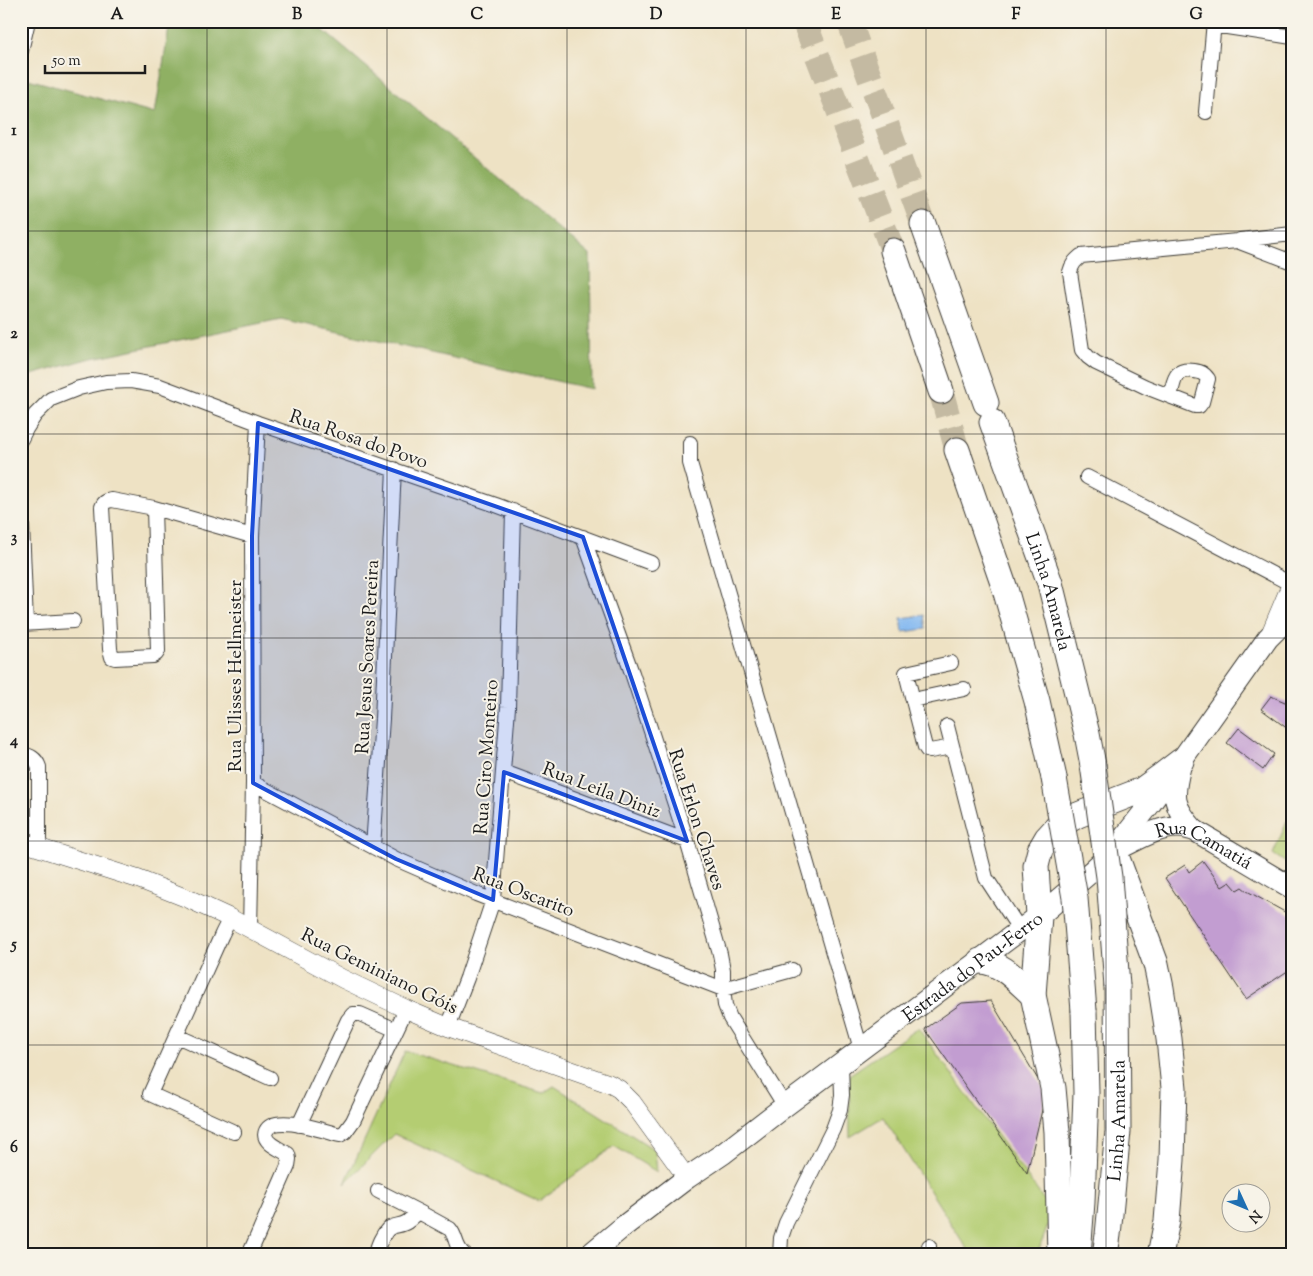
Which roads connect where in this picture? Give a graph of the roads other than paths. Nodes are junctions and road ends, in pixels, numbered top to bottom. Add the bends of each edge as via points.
1 (28, 21) edge
2 (1214, 23) edge
3 (1292, 36) edge
4 (21, 51) edge
5 (1206, 112) dead end
6 (923, 224) tunnel mouth
7 (1292, 234) edge
8 (1237, 241) junction
9 (892, 251) tunnel mouth
10 (1292, 262) edge
11 (941, 391) tunnel mouth
12 (1170, 396) dead end
13 (258, 423) junction
14 (21, 438) edge
15 (690, 443) dead end
16 (957, 450) tunnel mouth
17 (394, 469) junction
18 (1087, 477) dead end
19 (21, 500) edge
20 (154, 508) junction
21 (513, 511) junction
22 (252, 536) junction
23 (583, 537) junction
24 (651, 563) dead end
25 (1291, 583) edge
26 (1292, 614) edge
27 (73, 621) dead end
28 (24, 624) edge
29 (1268, 638) junction
30 (951, 663) dead end
31 (964, 689) dead end
32 (913, 700) junction
33 (947, 726) dead end
34 (952, 747) junction
35 (21, 753) edge
36 (1181, 761) junction
37 (504, 772) junction
38 (253, 783) junction
39 (1194, 830) junction
40 (687, 841) junction
41 (21, 842) edge
42 (38, 847) junction
43 (373, 848) junction
44 (1114, 850) junction
45 (1292, 888) edge
46 (493, 900) junction
47 (230, 918) junction
48 (1030, 924) junction
49 (250, 929) junction
50 (980, 961) junction
51 (792, 970) dead end
52 (723, 988) junction
53 (1033, 995) junction
54 (406, 1009) junction
55 (448, 1027) junction
56 (396, 1030) junction
57 (177, 1036) junction
58 (861, 1049) junction
59 (841, 1064) junction
60 (270, 1078) dead end
61 (785, 1106) junction
62 (299, 1125) junction
63 (234, 1132) dead end
64 (687, 1178) junction
65 (378, 1192) dead end
66 (419, 1212) junction
67 (249, 1255) edge
68 (375, 1255) edge
69 (465, 1255) edge
70 (589, 1255) edge
71 (780, 1255) edge
72 (1060, 1255) edge
73 (1078, 1255) edge
74 (1105, 1255) edge
75 (1160, 1255) edge

1 - 4 street
2 - 3 street
2 - 5 street
6 - 74 highway, Linha Amarela, bridge via 1050,583 1093,765 1108,878 1116,986 1118,1131
7 - 8 street
8 - 10 street
8 - 12 street via 1081,256 1072,265 1070,272 1082,350 1096,362
9 - 11 highway
13 - 14 street, Rua Rosa do Povo via 160,386 131,381 106,382 51,399 35,415
13 - 17 street, Rua Rosa do Povo
13 - 22 street, Rua Ulisses Hellmeister
15 - 58 street via 690,463
16 - 73 highway, Linha Amarela, bridge via 1005,589 1037,701 1075,898 1084,1011 1086,1092
17 - 21 street, Rua Rosa do Povo
17 - 43 street, Rua Jesus Soares Pereira
18 - 25 street
19 - 28 street
20 - 20 street via 112,500 107,500 102,507 110,648 115,658 153,656 158,651
20 - 22 street
21 - 23 street, Rua Rosa do Povo
21 - 37 street, Rua Ciro Monteiro
22 - 38 street, Rua Ulisses Hellmeister
23 - 24 street, Rua Rosa do Povo
23 - 40 street, Rua Erlon Chaves
25 - 29 street
26 - 29 main road, Estrada do Pau-Ferro
27 - 28 street
29 - 36 main road, Estrada do Pau-Ferro
30 - 32 street via 906,673
31 - 32 street
32 - 34 street via 927,750
33 - 34 street
34 - 48 street via 986,878
35 - 42 street via 32,757 39,767
36 - 39 main road via 1174,796 1182,816
36 - 44 main road, Estrada do Pau-Ferro
36 - 48 highway via 1142,790 1078,815 1058,826 1046,838 1036,866
37 - 40 street, Rua Leila Diniz
37 - 46 street, Rua Ciro Monteiro
38 - 43 street, Rua Oscarito
38 - 49 street, Rua Ulisses Hellmeister
39 - 44 main road, Rua Camatiá via 1167,829
39 - 45 main road, Rua Camatiá
40 - 52 street, Rua Erlon Chaves via 720,954
41 - 42 street, Rua Geminiano Góis
42 - 47 street, Rua Geminiano Góis via 138,879
43 - 46 street, Rua Oscarito
44 - 48 main road, Estrada do Pau-Ferro
44 - 75 highway via 1156,964 1174,1088 1167,1221
46 - 52 street, Rua Oscarito
46 - 55 street, Rua Ciro Monteiro
47 - 49 street, Rua Geminiano Góis
47 - 57 street
48 - 50 main road, Estrada do Pau-Ferro
48 - 53 highway
49 - 54 street, Rua Geminiano Góis
50 - 53 highway via 998,966
50 - 58 main road, Estrada do Pau-Ferro
51 - 52 street
52 - 61 street, Rua Erlon Chaves via 730,1018
53 - 72 highway via 1053,1088
54 - 55 street, Rua Geminiano Góis
54 - 56 street
55 - 64 street, Rua Geminiano Góis via 614,1087 632,1102
56 - 62 street via 345,1132 340,1134
56 - 62 street via 353,1014
57 - 60 street
57 - 63 street via 150,1094
58 - 59 main road, Estrada do Pau-Ferro
59 - 61 main road, Estrada do Pau-Ferro
59 - 71 street via 840,1110 786,1223
61 - 64 main road, Estrada do Pau-Ferro
62 - 67 street via 272,1124 266,1129 266,1141 288,1154 289,1159
64 - 70 main road, Estrada do Pau-Ferro
65 - 66 street
66 - 68 street via 407,1222 386,1230
66 - 69 street via 450,1229 460,1252

